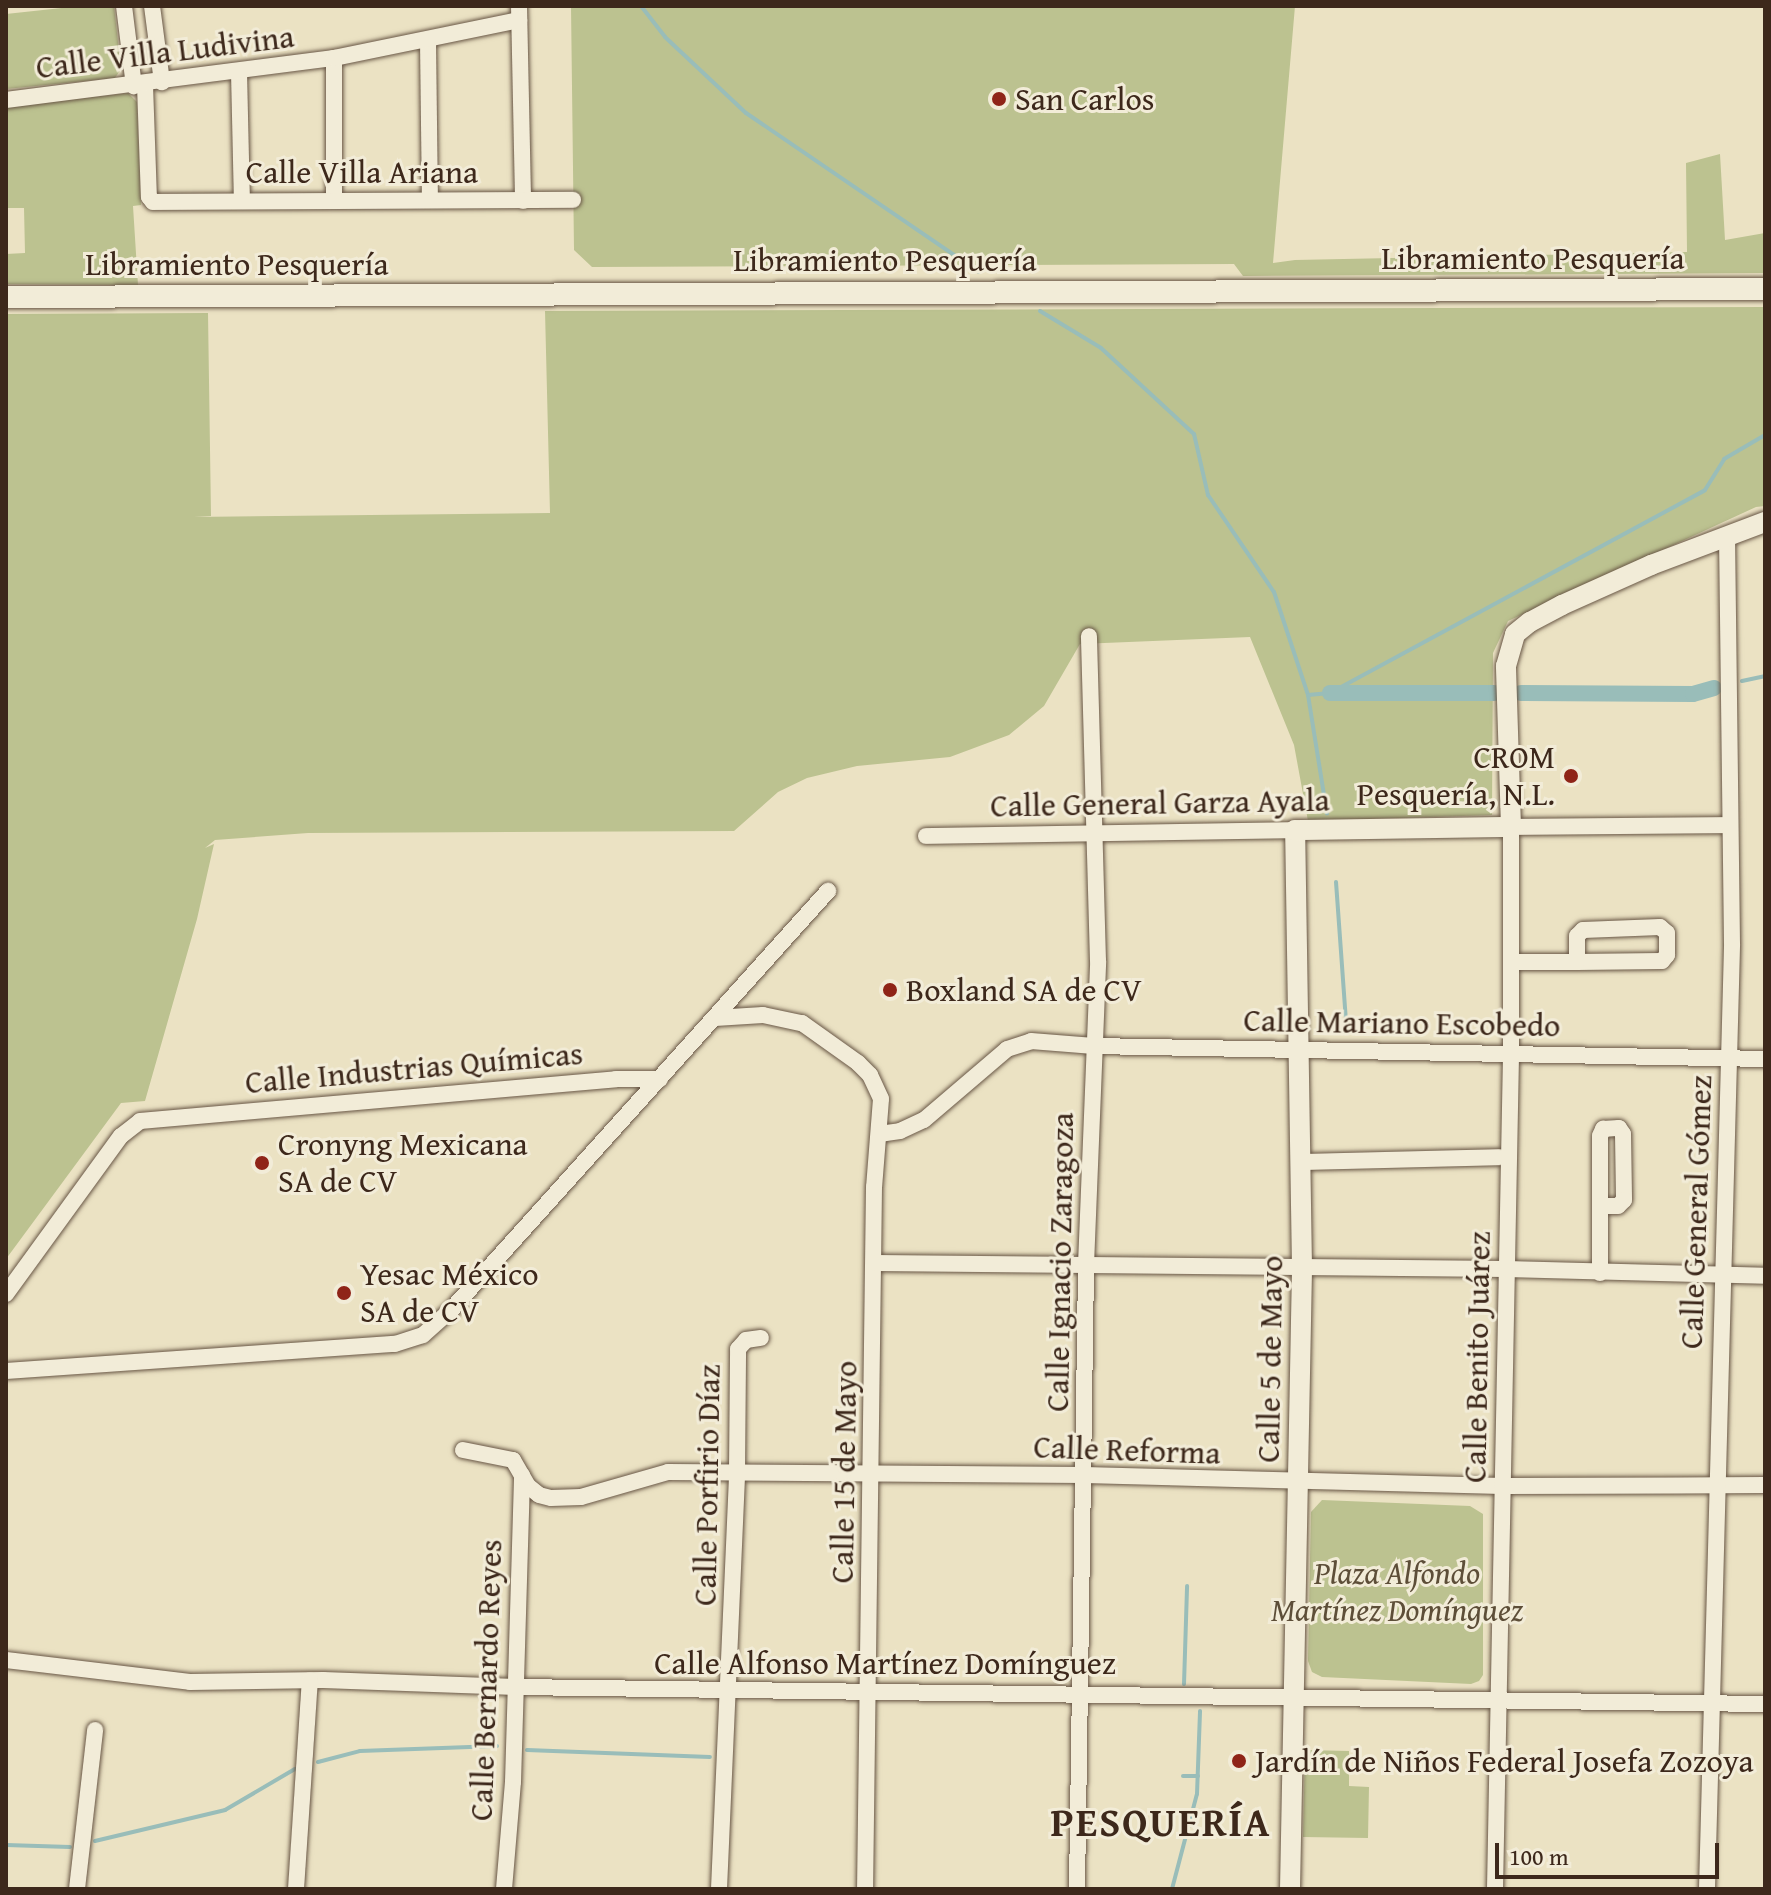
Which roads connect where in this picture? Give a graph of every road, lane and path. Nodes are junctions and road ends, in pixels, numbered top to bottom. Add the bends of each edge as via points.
1 (124, 6) edge
2 (152, 6) edge
3 (519, 13) edge
4 (428, 41) junction
5 (334, 58) junction
6 (239, 72) junction
7 (147, 84) junction
8 (6, 100) edge
9 (242, 200) junction
10 (334, 200) junction
11 (430, 200) junction
12 (573, 200) dead end
13 (523, 201) junction
14 (1765, 289) edge
15 (6, 297) edge
16 (1765, 522) edge
17 (1727, 536) junction
18 (1089, 636) dead end
19 (1730, 825) junction
20 (1511, 827) junction
21 (1295, 830) junction
22 (926, 836) dead end
23 (1095, 836) junction
24 (828, 891) dead end
25 (1512, 962) junction
26 (1577, 962) junction
27 (715, 1018) junction
28 (1094, 1046) junction
29 (1299, 1050) junction
30 (1511, 1053) junction
31 (1729, 1059) junction
32 (1765, 1059) edge
33 (660, 1079) junction
34 (879, 1134) junction
35 (1499, 1157) dead end
36 (1301, 1162) junction
37 (1600, 1206) dead end
38 (875, 1263) junction
39 (1086, 1265) junction
40 (1302, 1268) junction
41 (1506, 1269) junction
42 (1600, 1273) junction
43 (1722, 1275) junction
44 (1765, 1276) edge
45 (6, 1294) edge
46 (761, 1338) dead end
47 (6, 1371) edge
48 (463, 1450) dead end
49 (737, 1472) junction
50 (522, 1473) junction
51 (873, 1474) junction
52 (1084, 1475) junction
53 (1298, 1483) junction
54 (1718, 1484) junction
55 (1765, 1485) edge
56 (1502, 1486) junction
57 (6, 1660) edge
58 (310, 1680) junction
59 (515, 1687) junction
60 (868, 1690) junction
61 (729, 1691) junction
62 (1079, 1692) junction
63 (1295, 1696) junction
64 (1499, 1699) junction
65 (1713, 1703) junction
66 (1765, 1704) edge
67 (95, 1730) dead end
68 (77, 1889) edge
69 (296, 1889) edge
70 (504, 1889) edge
71 (719, 1889) edge
72 (865, 1889) edge
73 (1077, 1889) edge
74 (1290, 1889) edge
75 (1495, 1889) edge
76 (1707, 1889) edge

1 - 7 street
2 - 7 street
3 - 4 street, Calle Villa Ludivina
3 - 13 street
4 - 5 street, Calle Villa Ludivina
4 - 11 street
5 - 6 street, Calle Villa Ludivina
5 - 10 street
6 - 7 street, Calle Villa Ludivina
6 - 9 street
7 - 8 street, Calle Villa Ludivina
7 - 9 street, Calle Villa Ariana via 151,201
9 - 10 street, Calle Villa Ariana
10 - 11 street, Calle Villa Ariana
11 - 13 street, Calle Villa Ariana
12 - 13 street, Calle Villa Ariana
14 - 15 main road, Libramiento Pesquería
16 - 17 street
17 - 19 street, Calle General Gómez
17 - 20 street via 1562,605 1515,634 1506,666
18 - 23 street, Calle Ignacio Zaragoza
19 - 20 street, Calle General Garza Ayala
19 - 31 street, Calle General Gómez
20 - 21 street, Calle General Garza Ayala
20 - 25 street, Calle Benito Juárez
21 - 23 street, Calle General Garza Ayala
21 - 29 street, Calle 5 de Mayo
22 - 23 street, Calle General Garza Ayala
23 - 28 street, Calle Ignacio Zaragoza
24 - 27 street
25 - 26 street
25 - 30 street, Calle Benito Juárez
26 - 26 street via 1662,961 1667,933 1660,927 1583,930 1577,936
27 - 33 street
27 - 34 street, Calle 15 de Mayo via 763,1015 802,1023 870,1075 881,1099
28 - 29 street, Calle Mariano Escobedo
28 - 34 street, Calle Mariano Escobedo via 1037,1040 1007,1049 924,1120
28 - 39 street, Calle Ignacio Zaragoza
29 - 30 street, Calle Mariano Escobedo
29 - 36 street, Calle 5 de Mayo
30 - 31 street, Calle Mariano Escobedo
30 - 41 street, Calle Benito Juárez
31 - 32 street, Calle Mariano Escobedo
31 - 43 street, Calle General Gómez
33 - 45 street, Calle Industrias Químicas via 140,1121 121,1136
33 - 47 street via 423,1335 395,1344
34 - 38 street, Calle 15 de Mayo
35 - 36 street
36 - 40 street, Calle 5 de Mayo
37 - 42 street
38 - 39 street
38 - 51 street, Calle 15 de Mayo
39 - 40 street
39 - 52 street, Calle Ignacio Zaragoza
40 - 41 street
40 - 53 street, Calle 5 de Mayo
41 - 42 street
41 - 56 street, Calle Benito Juárez
42 - 43 street
43 - 44 street
43 - 54 street, Calle General Gómez
46 - 49 street, Calle Porfirio Díaz via 746,1340 738,1349
48 - 50 street via 513,1460
49 - 50 street, Calle Reforma via 668,1472 581,1497 539,1495
49 - 51 street, Calle Reforma
49 - 61 street, Calle Porfirio Díaz
50 - 59 street, Calle Bernardo Reyes
51 - 52 street, Calle Reforma
51 - 60 street, Calle 15 de Mayo
52 - 53 street, Calle Reforma
52 - 62 street, Calle Ignacio Zaragoza
53 - 56 street, Calle Reforma
53 - 63 street, Calle 5 de Mayo
54 - 55 street, Calle Reforma
54 - 56 street, Calle Reforma
54 - 65 street, Calle General Gómez
56 - 64 street, Calle Benito Juárez
57 - 58 street, Calle Alfonso Martínez Domínguez via 162,1681
58 - 59 street, Calle Alfonso Martínez Domínguez
58 - 69 street
59 - 61 street, Calle Alfonso Martínez Domínguez
59 - 70 street, Calle Bernardo Reyes
60 - 61 street, Calle Alfonso Martínez Domínguez
60 - 62 street, Calle Alfonso Martínez Domínguez
60 - 72 street, Calle 15 de Mayo
61 - 71 street, Calle Porfirio Díaz
62 - 63 street, Calle Alfonso Martínez Domínguez
62 - 73 street, Calle Ignacio Zaragoza
63 - 64 street, Calle Alfonso Martínez Domínguez
63 - 74 street, Calle 5 de Mayo
64 - 65 street, Calle Alfonso Martínez Domínguez
64 - 75 street, Calle Benito Juárez
65 - 66 street, Calle Alfonso Martínez Domínguez
65 - 76 street, Calle General Gómez
67 - 68 street

